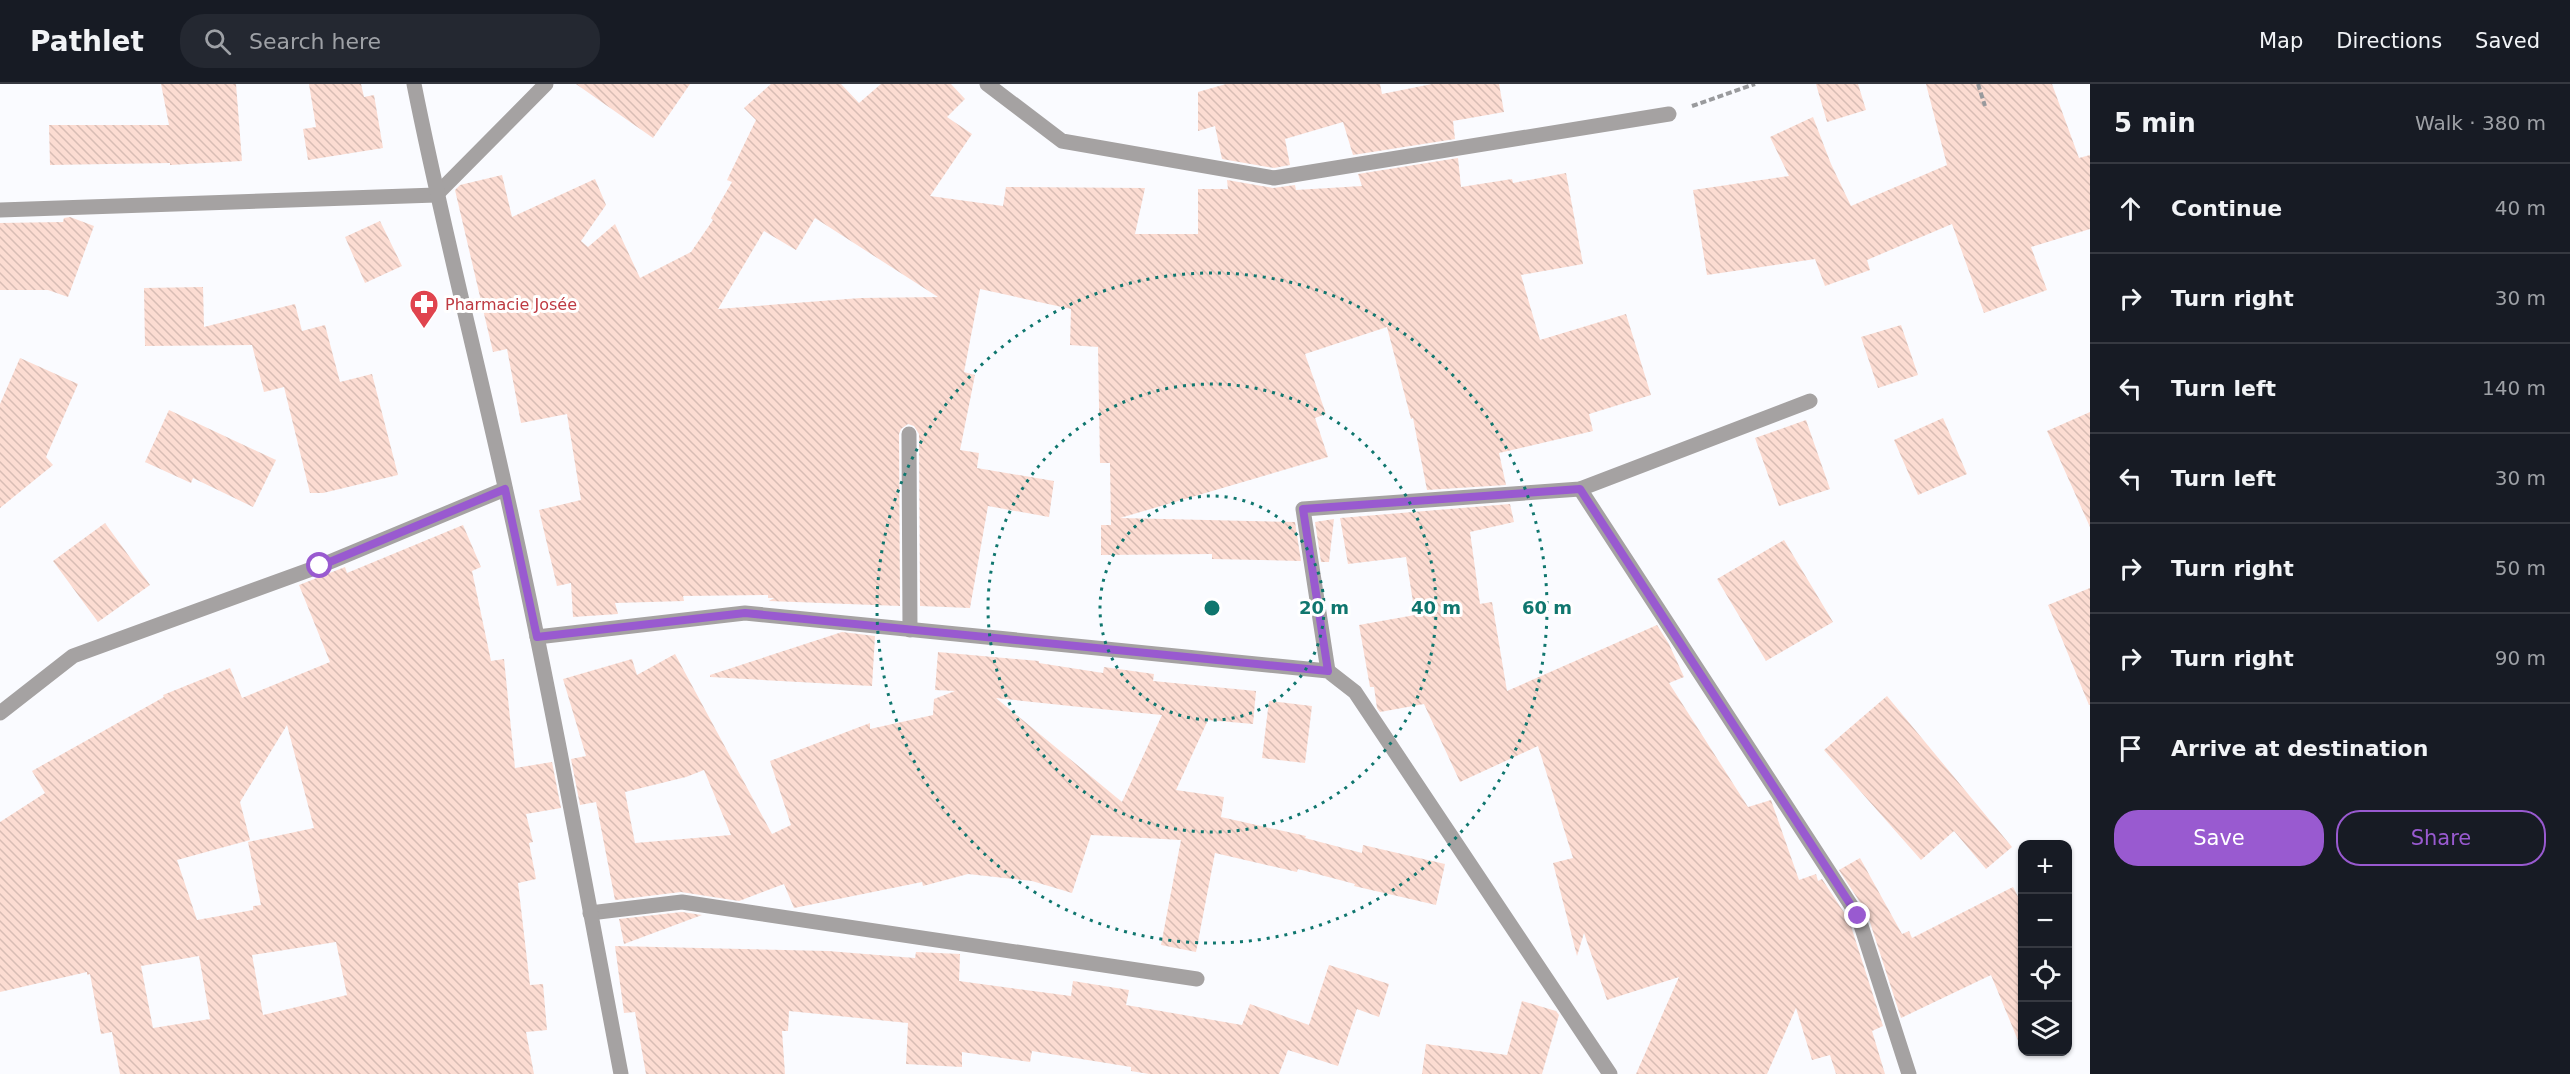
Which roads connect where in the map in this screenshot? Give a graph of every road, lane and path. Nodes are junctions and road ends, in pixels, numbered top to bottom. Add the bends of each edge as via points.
1 (414, 84) edge
2 (546, 84) edge
3 (987, 84) edge
4 (1755, 84) edge
5 (1978, 84) edge
6 (1985, 106) dead end
7 (1669, 114) joint
8 (436, 195) junction
9 (0, 210) edge
10 (1810, 401) dead end
11 (909, 434) dead end
12 (505, 489) junction
13 (1580, 489) junction
14 (910, 630) junction
15 (537, 637) junction
16 (1328, 671) junction
17 (0, 713) edge
18 (590, 913) junction
19 (1197, 979) dead end
20 (621, 1074) edge
21 (1610, 1074) edge
22 (1909, 1074) edge

1 - 8 street
2 - 8 street
3 - 7 street via 1062,141 1274,178
4 - 7 path
5 - 6 path
8 - 9 street
8 - 12 street
10 - 13 street
11 - 14 street
12 - 15 street
12 - 17 street via 320,566 73,656
13 - 16 street via 1303,509
13 - 22 street via 1858,916
14 - 15 street via 745,613
14 - 16 street
15 - 18 street
16 - 21 street via 1355,692
18 - 19 street via 682,902
18 - 20 street

